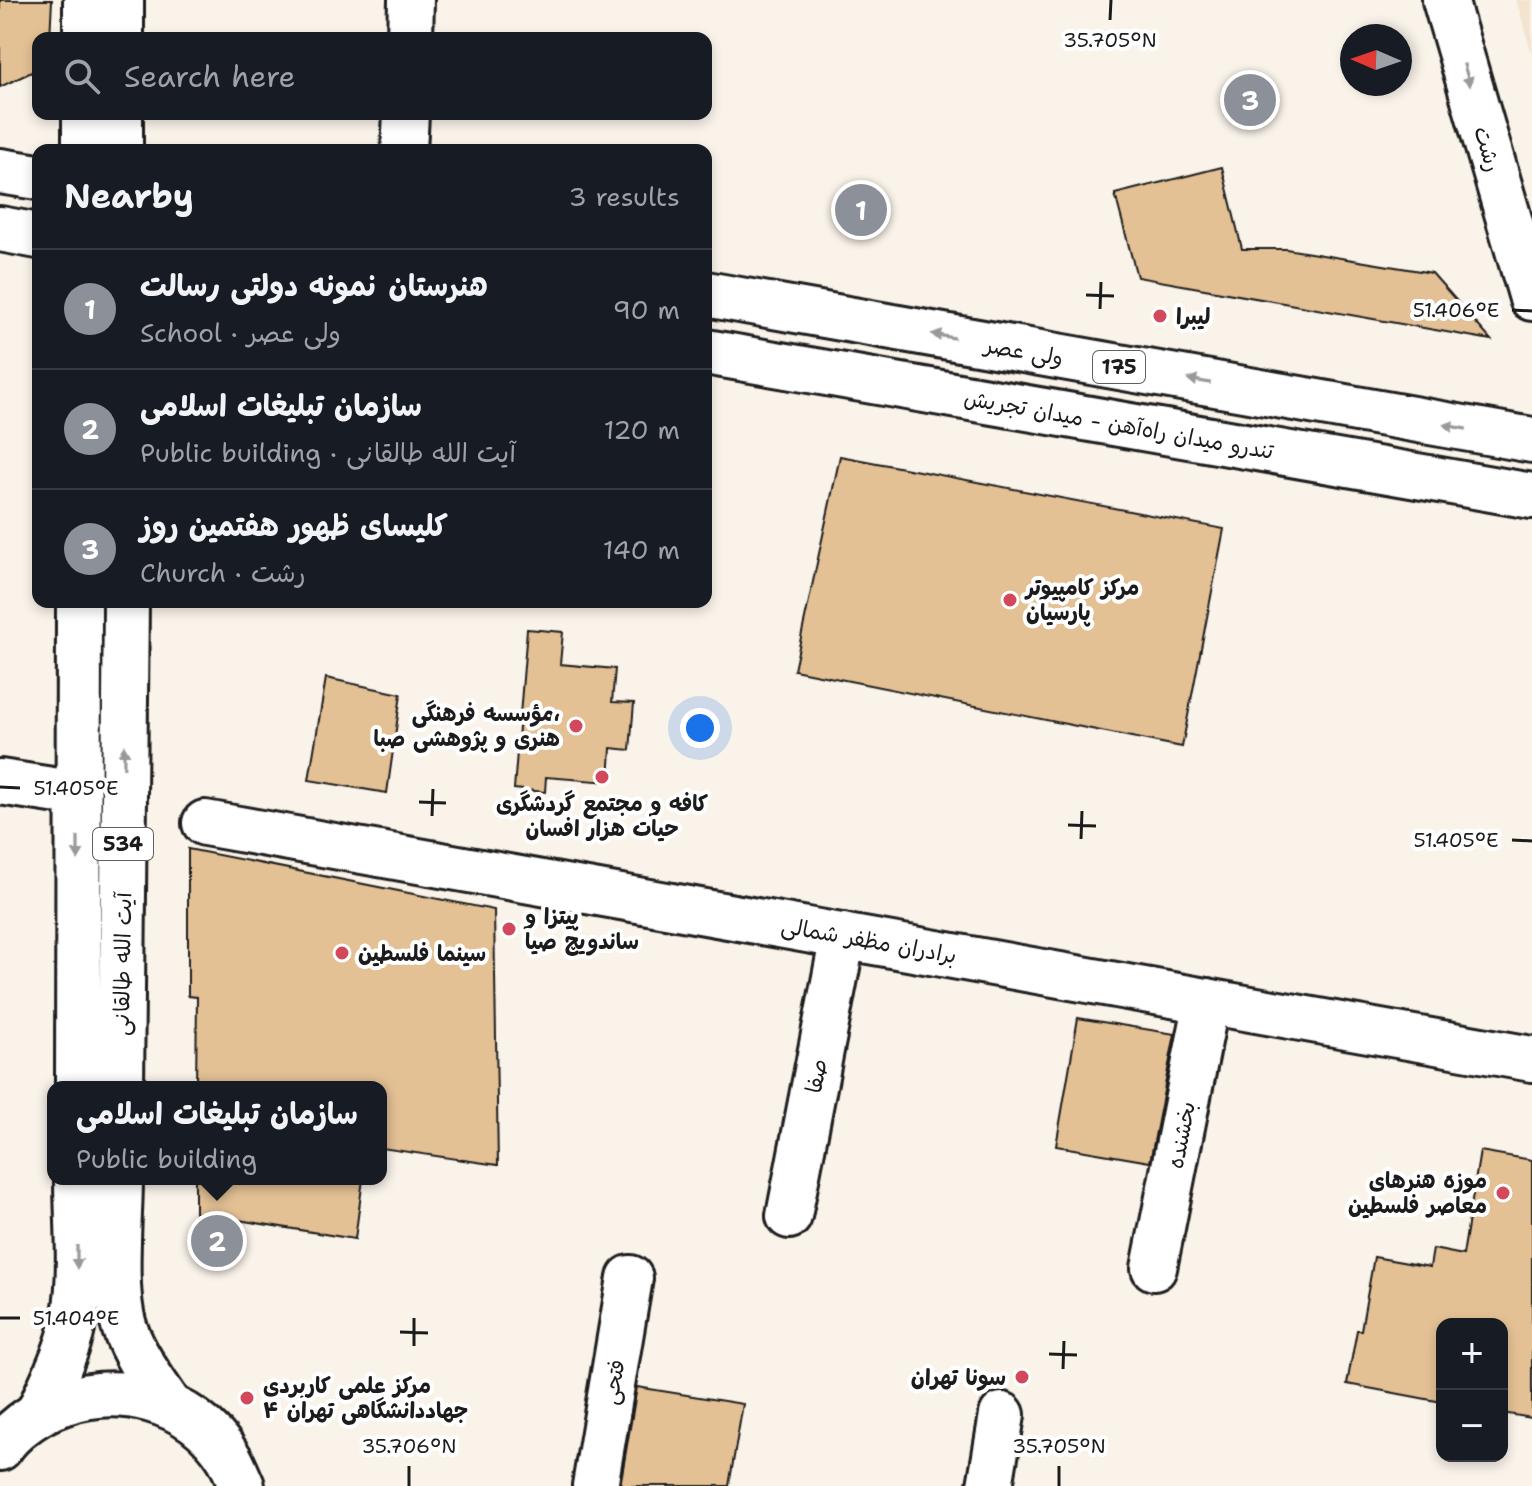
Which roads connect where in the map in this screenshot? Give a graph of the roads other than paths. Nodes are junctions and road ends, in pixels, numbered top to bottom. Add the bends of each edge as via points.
1 (86, 0) edge
2 (121, 0) edge
3 (411, 0) edge
4 (1445, 0) edge
5 (86, 32) edge
6 (121, 32) edge
7 (410, 32) edge
8 (85, 120) edge
9 (120, 120) edge
10 (406, 120) edge
11 (85, 144) edge
12 (120, 144) edge
13 (404, 144) edge
14 (0, 171) edge
15 (32, 176) edge
16 (0, 229) edge
17 (32, 235) edge
18 (712, 295) edge
19 (1532, 298) edge
20 (712, 353) edge
21 (1532, 440) edge
22 (1532, 496) edge
23 (79, 608) edge
24 (126, 608) edge
25 (0, 782) edge
26 (78, 794) junction
27 (205, 823) dead end
28 (843, 936) junction
29 (1207, 1001) junction
30 (1532, 1059) edge
31 (78, 1081) edge
32 (121, 1081) edge
33 (77, 1185) edge
34 (120, 1185) edge
35 (789, 1216) dead end
36 (1154, 1268) dead end
37 (630, 1278) dead end
38 (169, 1405) junction
39 (39, 1412) junction
40 (1002, 1415) dead end
41 (0, 1448) edge
42 (242, 1486) edge
43 (595, 1486) edge
44 (990, 1486) edge

1 - 5 main road
2 - 6 main road
3 - 7 main road
4 -> 19 main road, رشت
8 - 11 main road
9 - 12 main road
10 - 13 main road
14 - 15 main road
16 - 17 main road
21 -> 18 main road, ولی عصر / 175
20 - 22 main road, تندرو میدان راه‌آهن - میدان تجریش
23 - 26 main road, آیت الله طالقانی / 534
32 -> 24 main road, آیت الله طالقانی / 534
25 - 26 main road
26 -> 31 main road, آیت الله طالقانی / 534
27 - 28 main road, برادران مظفر شمالی
28 - 29 main road, برادران مظفر شمالی
28 - 35 main road, صفا
29 - 30 main road, برادران مظفر شمالی
29 - 36 main road, بخشنده
33 -> 39 main road via 72,1330
34 - 38 main road via 124,1327
37 - 43 main road, فتحی
38 - 39 main road via 137,1395 103,1393
38 - 42 main road via 203,1427 229,1458
39 - 41 main road
40 - 44 main road

